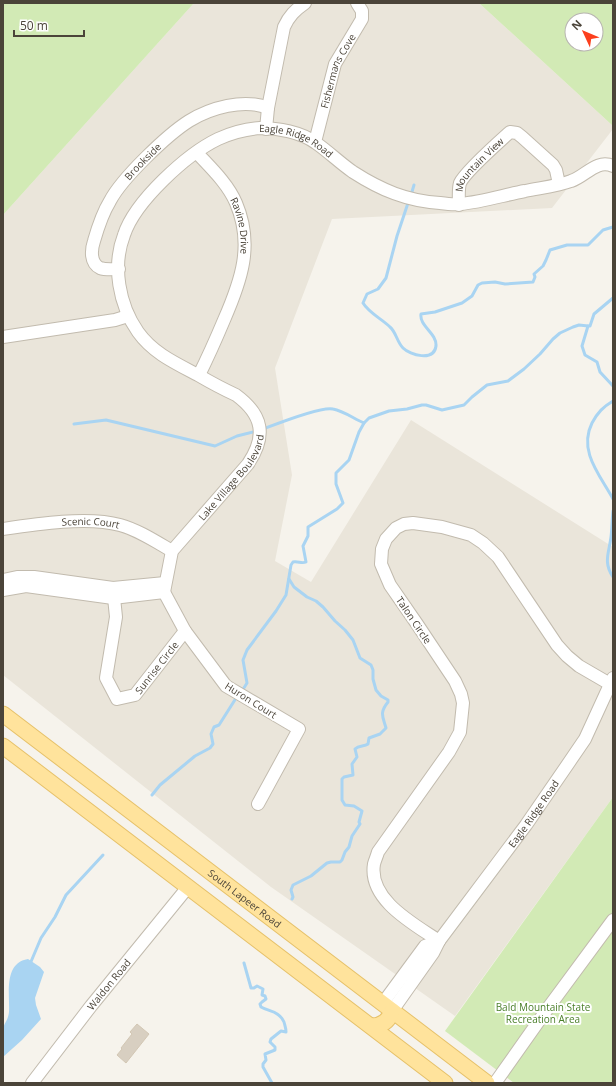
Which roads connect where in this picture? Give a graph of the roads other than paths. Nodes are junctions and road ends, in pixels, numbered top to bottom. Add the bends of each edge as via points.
1 (305, 3) edge
2 (357, 3) edge
3 (268, 108) junction
4 (266, 129) junction
5 (315, 142) junction
6 (197, 153) junction
7 (613, 166) edge
8 (559, 184) junction
9 (459, 205) junction
10 (119, 269) junction
11 (128, 316) junction
12 (3, 337) edge
13 (151, 347) joint
14 (199, 376) junction
15 (3, 529) edge
16 (172, 551) junction
17 (3, 586) edge
18 (164, 588) junction
19 (113, 593) junction
20 (185, 631) junction
21 (611, 681) edge
22 (3, 714) edge
23 (3, 746) edge
24 (258, 804) dead end
25 (188, 887) junction
26 (613, 920) edge
27 (439, 941) junction
28 (388, 1007) junction
29 (371, 1026) junction
30 (464, 1066) junction
31 (444, 1082) edge
32 (32, 1083) edge
33 (487, 1083) edge
34 (495, 1083) edge

1 - 3 street via 288,17 284,27
2 - 5 street, Fishermans Cove via 362,11 362,19 335,64
3 - 4 street
3 - 10 street, Brookside via 259,104 237,104 213,110 189,121 122,183 98,225 91,253 100,268
4 - 5 street, Eagle Ridge Road via 280,129
4 - 6 street, Eagle Ridge Road via 241,130 218,139
5 - 9 street, Eagle Ridge Road via 374,185 422,202
6 - 10 street, Eagle Ridge Road via 162,183 136,212 124,234 119,251
6 - 14 street, Ravine Drive via 225,184 236,202 245,231 245,258 235,295
7 - 8 street, Eagle Ridge Road via 600,164 577,179
8 - 9 street, Eagle Ridge Road
8 - 9 street, Mountain View via 553,165 518,133 510,132 461,182
10 - 11 street, Eagle Ridge Road via 124,306
11 - 12 street
11 - 13 street, Eagle Ridge Road
13 - 14 street, Lake Village Boulevard via 162,356
14 - 16 street, Lake Village Boulevard via 245,402 259,424 259,439 256,452 248,464
15 - 16 street, Scenic Court via 92,521 119,525 144,535
16 - 18 street, Lake Village Boulevard
17 - 19 street
18 - 19 street
18 - 20 street, Huron Court
19 - 20 street, Sunrise Circle via 116,617 106,678 117,699 135,695
20 - 24 street, Huron Court via 226,686 299,729
21 - 27 street, Eagle Ridge Road via 585,739 526,825
21 - 27 street, Talon Circle via 579,666 567,656 498,557 471,535 413,523 396,528 386,539 381,564 390,585 455,681 463,703 460,732 449,752 378,852 374,875 380,893 387,902
22 - 28 main road, South Lapeer Road
23 - 25 main road
25 - 29 main road
25 - 32 street, Waldon Road
26 - 34 street
27 - 28 street, Eagle Ridge Road via 433,953
28 - 29 main road via 389,1019 377,1026
28 - 30 main road, South Lapeer Road
29 - 31 main road
30 - 31 main road via 449,1069
30 - 33 main road, South Lapeer Road

